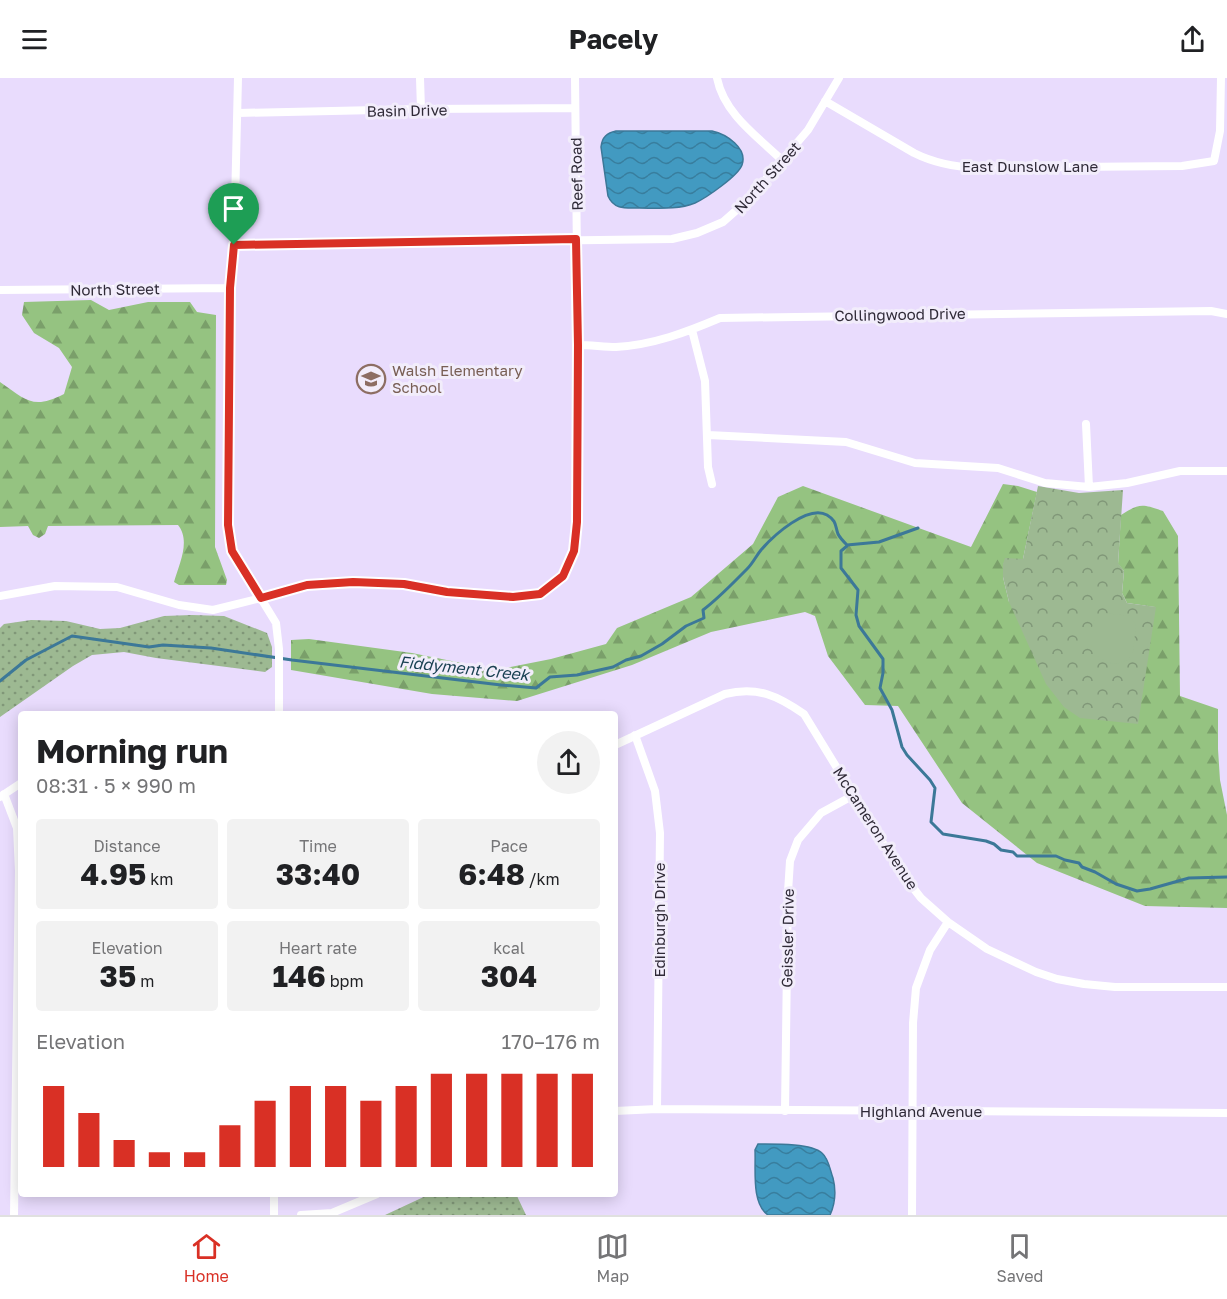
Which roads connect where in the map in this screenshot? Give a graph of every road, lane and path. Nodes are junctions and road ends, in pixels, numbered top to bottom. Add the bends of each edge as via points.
1 (238, 78) edge
2 (420, 78) edge
3 (575, 78) edge
4 (717, 78) edge
5 (839, 78) edge
6 (1221, 78) edge
7 (825, 101) junction
8 (575, 108) junction
9 (421, 109) junction
10 (238, 113) junction
11 (783, 161) junction
12 (576, 239) junction
13 (234, 245) junction
14 (230, 288) junction
15 (0, 290) edge
16 (1227, 314) edge
17 (692, 330) junction
18 (578, 345) junction
19 (1086, 424) dead end
20 (708, 435) junction
21 (1227, 471) edge
22 (712, 484) dead end
23 (1089, 488) junction
24 (0, 596) edge
25 (261, 598) junction
26 (279, 711) edge
27 (636, 735) junction
28 (618, 744) edge
29 (18, 785) edge
30 (854, 795) junction
31 (2, 796) edge
32 (18, 850) edge
33 (948, 922) junction
34 (1227, 987) edge
35 (18, 1090) edge
36 (657, 1109) junction
37 (618, 1111) edge
38 (785, 1111) junction
39 (912, 1111) junction
40 (1227, 1113) edge
41 (274, 1197) edge
42 (370, 1197) edge
43 (14, 1215) edge
44 (274, 1215) edge
45 (301, 1215) edge
46 (912, 1215) edge

1 - 10 street
2 - 9 street
3 - 8 street, Reef Road
4 - 11 street via 728,106
5 - 7 street, North Street
6 - 7 street, East Dunslow Lane via 1220,131 1214,161 1182,166 952,166 914,153
7 - 11 street, North Street
8 - 9 street, Basin Drive
8 - 12 street, Reef Road
9 - 10 street, Basin Drive
10 - 13 street
11 - 12 street, North Street via 723,222 698,233 672,239
12 - 13 street, North Street
12 - 18 street, Reef Road
13 - 14 street
14 - 15 street, North Street
14 - 25 street via 228,525 232,551
16 - 17 street, Collingwood Drive via 1211,311 757,316 720,318
17 - 18 street, Collingwood Drive via 659,341 616,347
17 - 20 street via 705,381
18 - 25 street, Reef Road via 577,522 574,551 563,576 540,594 513,597 353,582 307,585
19 - 23 street
20 - 22 street
20 - 23 street via 846,442 915,463 998,468 1045,483
21 - 23 street via 1180,471
24 - 25 street, Reef Road via 55,586 117,587 179,605 213,610
25 - 26 street via 276,624
27 - 28 street, McCameron Avenue
27 - 30 street, McCameron Avenue via 724,694 751,691 770,695 804,714
27 - 36 street, Edinburgh Drive via 656,791 660,833
29 - 31 street
30 - 33 street, McCameron Avenue via 900,871 921,898
30 - 38 street, Geissler Drive via 821,813 798,840 790,861
31 - 32 street via 17,828
33 - 34 street, McCameron Avenue via 987,949 1057,979 1115,987
33 - 39 street via 930,950 916,988
35 - 43 street
36 - 37 street, Highland Avenue
36 - 38 street, Highland Avenue
38 - 39 street, Highland Avenue
39 - 40 street, Highland Avenue
39 - 46 street
41 - 44 street
42 - 45 street via 332,1213

